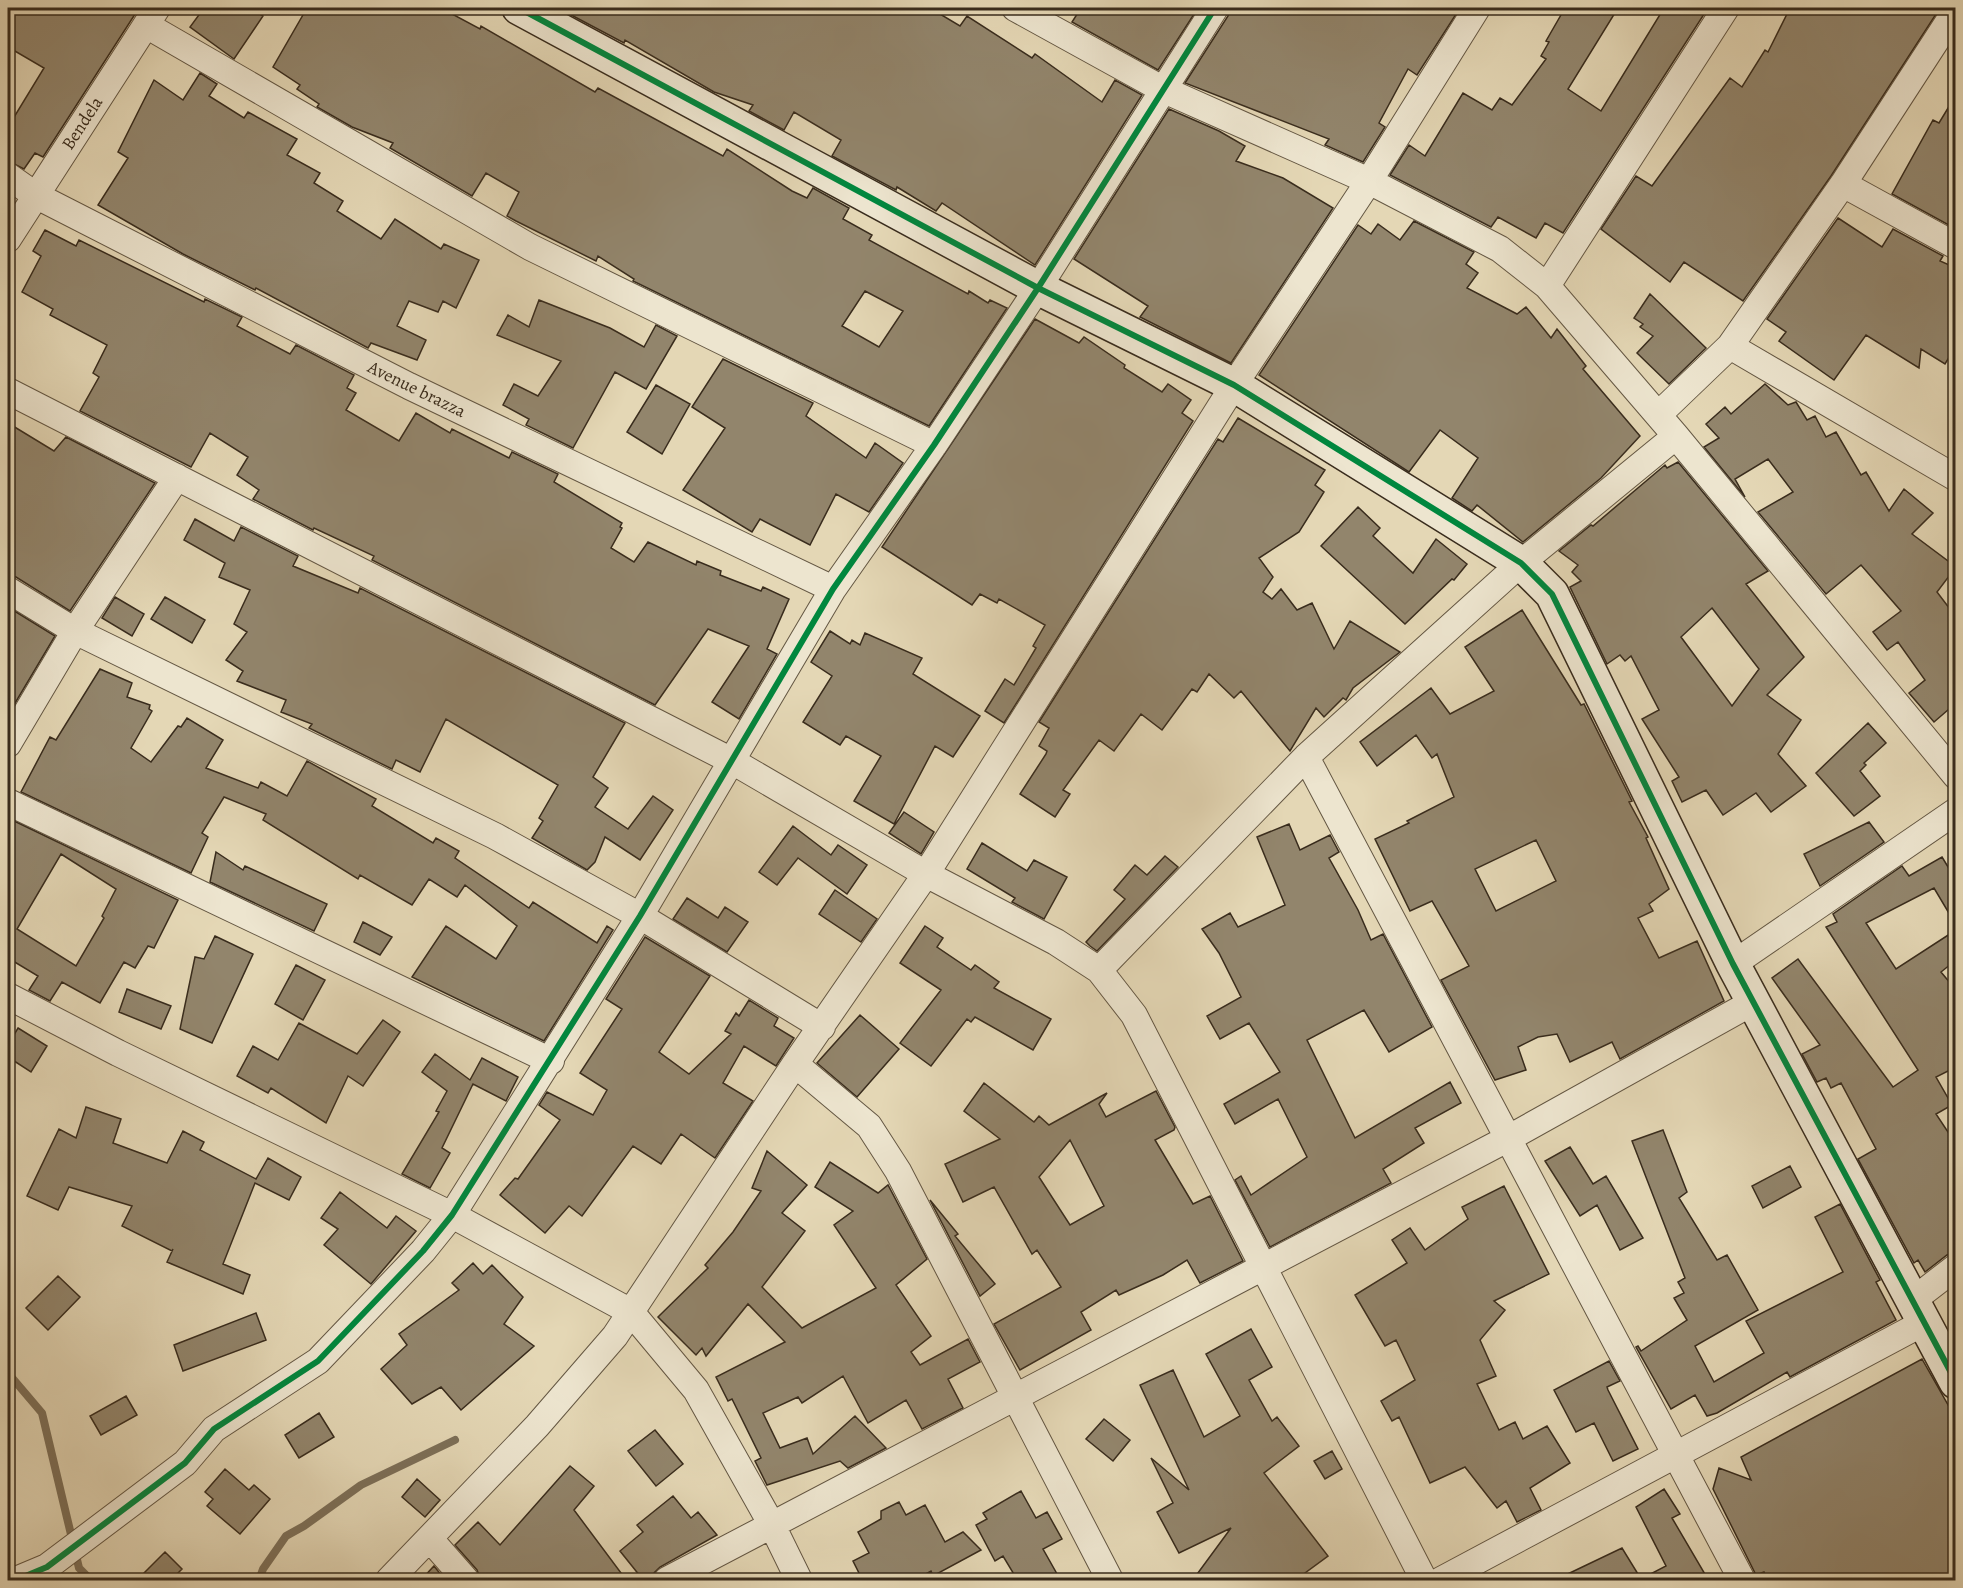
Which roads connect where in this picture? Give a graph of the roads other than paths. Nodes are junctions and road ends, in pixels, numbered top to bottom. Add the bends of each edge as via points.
1 (519, 8) edge
2 (1015, 8) edge
3 (1215, 8) edge
4 (1477, 8) edge
5 (1726, 8) edge
6 (1956, 10) edge
7 (152, 16) edge
8 (1162, 89) junction
9 (8, 176) edge
10 (1369, 181) junction
11 (1843, 184) junction
12 (35, 195) junction
13 (8, 239) edge
14 (1956, 246) edge
15 (1547, 286) junction
16 (1038, 288) junction
17 (1730, 345) junction
18 (1234, 385) junction
19 (8, 391) edge
20 (1658, 415) junction
21 (1676, 436) junction
22 (934, 445) junction
23 (177, 477) junction
24 (1956, 478) edge
25 (1521, 563) junction
26 (833, 589) junction
27 (8, 590) edge
28 (75, 631) junction
29 (8, 744) edge
30 (1306, 757) junction
31 (732, 761) junction
32 (1956, 776) edge
33 (8, 802) edge
34 (1956, 811) edge
35 (926, 874) junction
36 (640, 916) junction
37 (1733, 964) junction
38 (1099, 970) junction
39 (8, 996) edge
40 (1755, 1001) junction
41 (822, 1028) junction
42 (551, 1061) junction
43 (795, 1064) junction
44 (1509, 1138) junction
45 (452, 1215) junction
46 (1263, 1267) junction
47 (1956, 1268) edge
48 (631, 1312) junction
49 (1917, 1312) junction
50 (1956, 1382) edge
51 (1016, 1398) junction
52 (1677, 1456) junction
53 (773, 1527) junction
54 (430, 1539) junction
55 (16, 1581) edge
56 (389, 1581) edge
57 (466, 1581) edge
58 (667, 1581) edge
59 (799, 1581) edge
60 (1110, 1581) edge
61 (1424, 1581) edge
62 (1441, 1581) edge
63 (1742, 1581) edge

1 - 16 street
2 - 8 street
3 - 8 street
4 - 10 street
5 - 15 street
6 - 11 street
7 - 12 street, Bendela
7 - 22 street via 530,247
8 - 10 street
8 - 16 street
9 - 12 street, Avenue brazza
10 - 15 street via 1500,249
10 - 18 street
11 - 14 street
11 - 17 street
12 - 13 street, Bendela
12 - 26 street, Avenue brazza via 410,386
15 - 20 street
16 - 18 street
16 - 22 street
17 - 20 street
17 - 24 street
18 - 25 street
18 - 35 street
19 - 23 street
20 - 21 street
21 - 25 street
21 - 32 street
22 - 26 street
23 - 28 street
23 - 31 street
25 - 30 street
25 - 37 street via 1552,594
26 - 31 street
27 - 28 street
28 - 29 street
28 - 36 street via 495,836
30 - 38 street
30 - 44 street
31 - 35 street
31 - 36 street
33 - 42 street
34 - 37 street
35 - 38 street via 1056,942
35 - 41 street
36 - 41 street
36 - 42 street
37 - 40 street
38 - 46 street via 1134,1015
39 - 45 street
40 - 44 street
40 - 49 street
41 - 43 street
42 - 45 street
43 - 48 street
43 - 51 street via 869,1126 898,1171
44 - 46 street
44 - 52 street
45 - 48 street
45 - 55 street via 318,1361 214,1429 185,1463 46,1567
46 - 51 street
46 - 61 street
47 - 49 street
48 - 53 street via 696,1390
48 - 54 street via 537,1426
49 - 50 street
49 - 52 street
51 - 53 street
51 - 60 street
52 - 62 street
52 - 63 street
53 - 58 street
53 - 59 street
54 - 56 street
54 - 57 street

